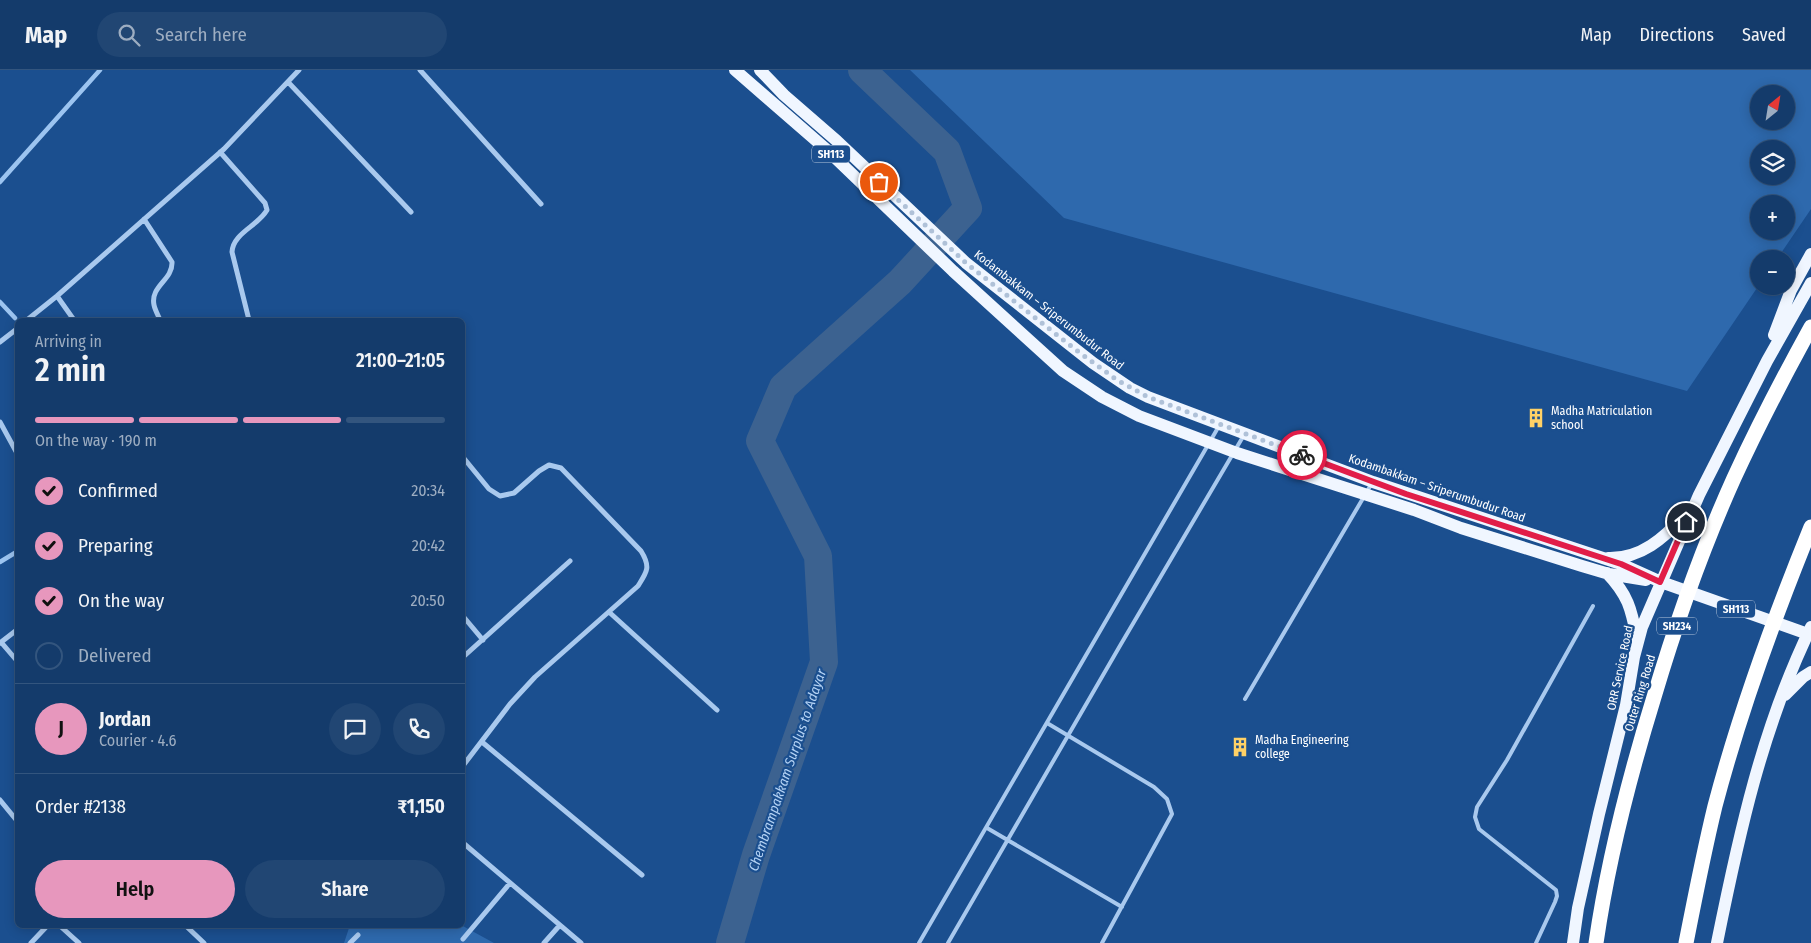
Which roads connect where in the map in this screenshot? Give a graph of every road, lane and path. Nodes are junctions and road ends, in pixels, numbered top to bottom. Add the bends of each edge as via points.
1 (299, 70) edge
2 (420, 70) edge
3 (735, 70) edge
4 (760, 70) edge
5 (288, 82) junction
6 (220, 152) junction
7 (541, 204) dead end
8 (411, 212) dead end
9 (144, 219) junction
10 (1811, 254) edge
11 (1811, 282) edge
12 (57, 296) junction
13 (30, 318) edge
14 (73, 318) edge
15 (159, 318) edge
16 (248, 318) edge
17 (1811, 326) edge
18 (15, 330) edge
19 (0, 342) edge
20 (1764, 366) junction
21 (0, 422) edge
22 (1220, 424) junction
23 (1245, 434) junction
24 (1210, 442) junction
25 (15, 450) edge
26 (1235, 452) junction
27 (465, 460) edge
28 (1373, 482) junction
29 (1366, 495) junction
30 (1694, 504) junction
31 (1811, 527) edge
32 (1600, 558) junction
33 (570, 562) dead end
34 (1607, 573) junction
35 (1660, 582) junction
36 (1593, 606) dead end
37 (609, 612) junction
38 (465, 619) edge
39 (15, 631) edge
40 (1810, 632) edge
41 (483, 640) junction
42 (1638, 640) junction
43 (1, 642) edge
44 (465, 655) edge
45 (15, 658) edge
46 (1811, 672) edge
47 (1245, 699) dead end
48 (1777, 706) junction
49 (717, 710) dead end
50 (1047, 723) junction
51 (1069, 735) junction
52 (482, 742) junction
53 (465, 764) edge
54 (0, 800) edge
55 (15, 818) edge
56 (987, 828) junction
57 (1008, 839) junction
58 (465, 845) edge
59 (642, 875) dead end
60 (510, 883) junction
61 (1122, 907) junction
62 (560, 925) junction
63 (45, 928) edge
64 (62, 928) edge
65 (188, 928) edge
66 (358, 935) dead end
67 (463, 940) dead end
68 (31, 943) edge
69 (79, 943) edge
70 (204, 943) edge
71 (350, 943) edge
72 (544, 943) edge
73 (580, 943) edge
74 (919, 943) edge
75 (948, 943) edge
76 (1102, 943) edge
77 (1536, 943) edge
78 (1573, 943) edge
79 (1596, 943) edge
80 (1686, 943) edge
81 (1717, 943) edge

1 - 5 street
2 - 7 street
3 - 24 main road, Kodambakkam – Sriperumbudur Road / SH113 via 827,150 1063,371 1102,397 1139,416
4 - 22 main road, Kodambakkam – Sriperumbudur Road / SH113 via 972,268 1076,350 1117,380 1148,397
5 - 6 street
5 - 8 street
6 - 9 street
6 - 16 street via 268,210 232,245
9 - 12 street
9 - 15 street via 172,262 168,277 154,295 153,304
10 - 20 main road via 1791,290
11 - 20 main road, ORR Service Road
12 - 13 street
12 - 14 street
17 - 79 highway, Outer Ring Road / SH234 via 1734,478 1670,645 1625,798
18 - 19 street
20 - 30 main road, ORR Service Road
21 - 25 street
22 - 23 main road, Kodambakkam – Sriperumbudur Road / SH113
22 - 24 lane
23 - 26 lane
23 - 28 main road, Kodambakkam – Sriperumbudur Road / SH113
24 - 26 main road, Kodambakkam – Sriperumbudur Road / SH113
24 - 50 lane
26 - 29 main road, Kodambakkam – Sriperumbudur Road / SH113
26 - 51 lane
27 - 37 street via 489,489 500,496 514,493 538,471 549,466 561,468 641,551 648,561 647,573 638,586
28 - 29 lane
28 - 32 main road, Kodambakkam – Sriperumbudur Road / SH113
29 - 34 main road, Kodambakkam – Sriperumbudur Road / SH113
29 - 47 lane
30 - 32 main road via 1664,538 1644,550 1630,556
30 - 35 main road, ORR Service Road
31 - 80 highway via 1768,637 1727,764
32 - 35 main road, Kodambakkam – Sriperumbudur Road / SH113
33 - 41 street
34 - 35 main road, Kodambakkam – Sriperumbudur Road / SH113
34 - 42 main road via 1620,586 1630,605
35 - 40 main road, Kodambakkam – Sriperumbudur Road / SH113
35 - 42 main road, ORR Service Road
36 - 77 lane via 1475,817 1479,829 1556,890 1555,902
37 - 49 street
37 - 52 street via 535,677
38 - 41 street
39 - 43 street
40 - 48 main road
41 - 44 street
42 - 78 main road, ORR Service Road via 1626,705 1598,814
43 - 45 street
46 - 48 main road via 1787,691
48 - 81 main road via 1741,828
50 - 51 lane
50 - 56 lane
51 - 57 lane
51 - 61 lane via 1154,787 1167,799 1172,814
52 - 53 street
52 - 59 street
54 - 55 street
56 - 57 lane
56 - 74 lane
57 - 61 lane
57 - 75 lane
58 - 60 street
60 - 62 street
60 - 67 street
61 - 76 lane
62 - 72 street
62 - 73 street
63 - 68 street
64 - 69 street
65 - 70 street
66 - 71 street

